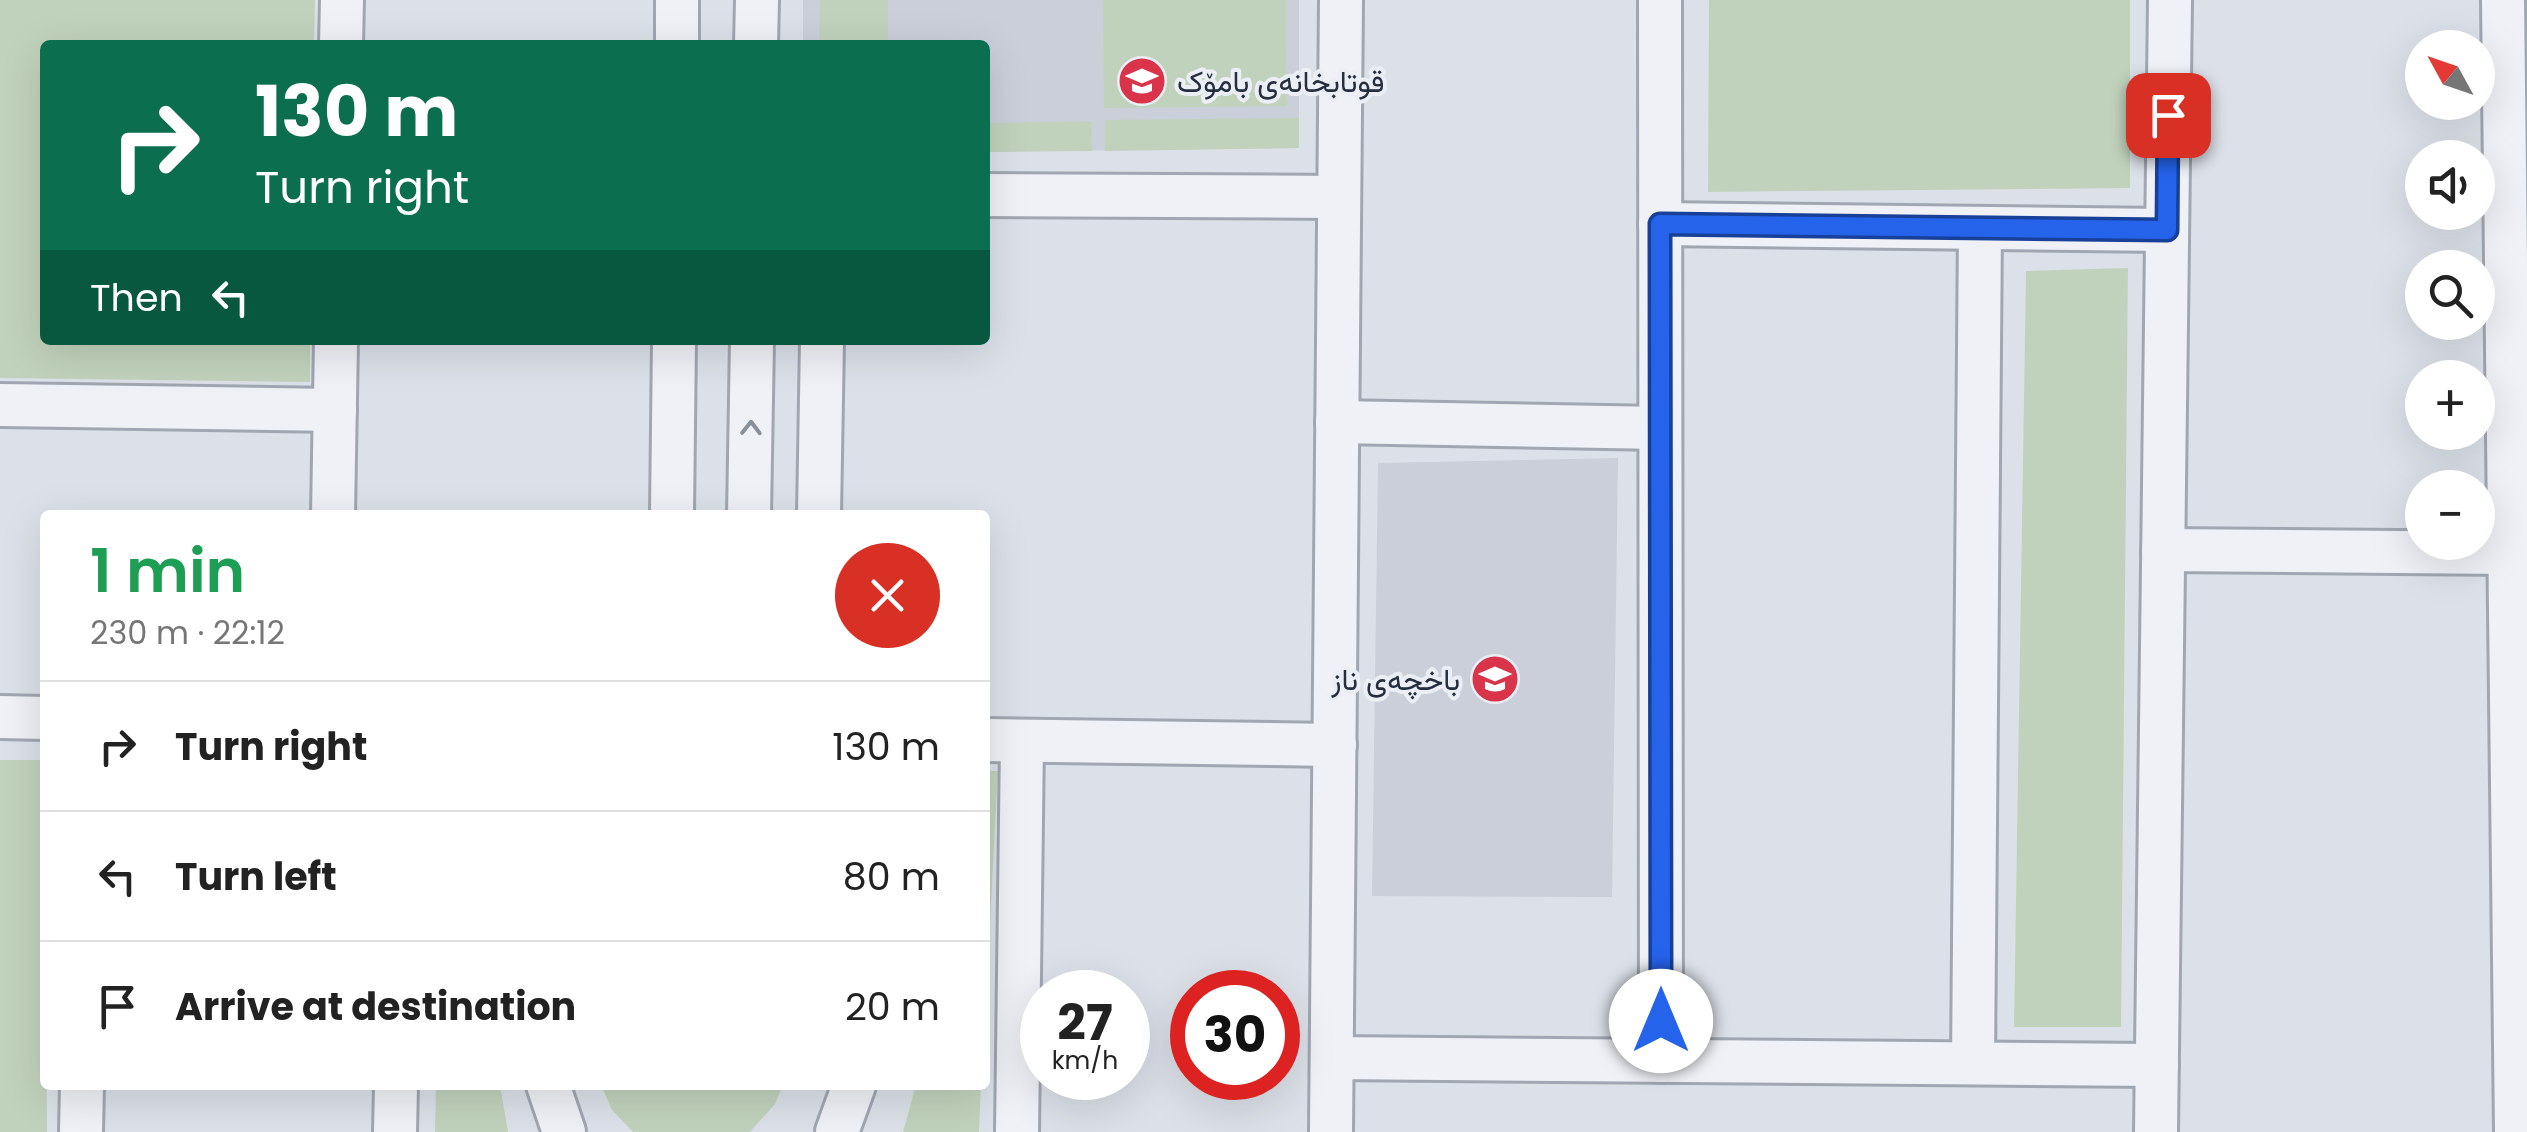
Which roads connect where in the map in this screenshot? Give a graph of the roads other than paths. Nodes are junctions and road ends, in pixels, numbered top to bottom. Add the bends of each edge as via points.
1 (342, 0) edge
2 (677, 0) edge
3 (756, 0) edge
4 (1341, 0) edge
5 (1660, 0) edge
6 (2170, 0) edge
7 (2503, 0) edge
8 (342, 40) edge
9 (677, 40) edge
10 (756, 40) edge
11 (990, 195) edge
12 (1340, 197) junction
13 (1660, 224) junction
14 (1980, 228) junction
15 (2167, 230) junction
16 (336, 345) edge
17 (674, 345) edge
18 (752, 345) edge
19 (822, 345) edge
20 (0, 406) edge
21 (335, 410) junction
22 (1337, 422) junction
23 (1660, 428) junction
24 (333, 510) edge
25 (672, 510) edge
26 (750, 510) edge
27 (819, 510) edge
28 (2163, 550) junction
29 (2510, 553) junction
30 (0, 717) edge
31 (40, 718) edge
32 (1004, 741) edge
33 (1334, 745) junction
34 (1332, 1058) junction
35 (1661, 1060) junction
36 (1973, 1063) junction
37 (2157, 1065) junction
38 (82, 1090) edge
39 (396, 1090) edge
40 (550, 1090) edge
41 (852, 1090) edge
42 (82, 1132) edge
43 (395, 1132) edge
44 (564, 1132) edge
45 (837, 1132) edge
46 (1017, 1132) edge
47 (1332, 1132) edge
48 (2156, 1132) edge
49 (2516, 1132) edge

1 - 8 street
2 - 9 street
3 - 10 street
4 - 12 street
5 - 13 street
6 - 15 street
7 - 29 street
11 - 12 street
12 - 22 street
13 - 14 street
13 - 23 street
14 - 15 street
14 - 36 street
15 - 28 street
16 - 21 street
17 - 25 street
26 -> 18 street
19 - 27 street
20 - 21 street
21 - 24 street
22 - 23 street
22 - 33 street
23 - 35 street
28 - 29 street
28 - 37 street
29 - 49 street
30 - 31 street
32 - 33 street
32 - 46 street
33 - 34 street
34 - 35 street
34 - 47 street
35 - 36 street
36 - 37 street
37 - 48 street
38 - 42 street
39 - 43 street
40 - 44 street
41 - 45 street

